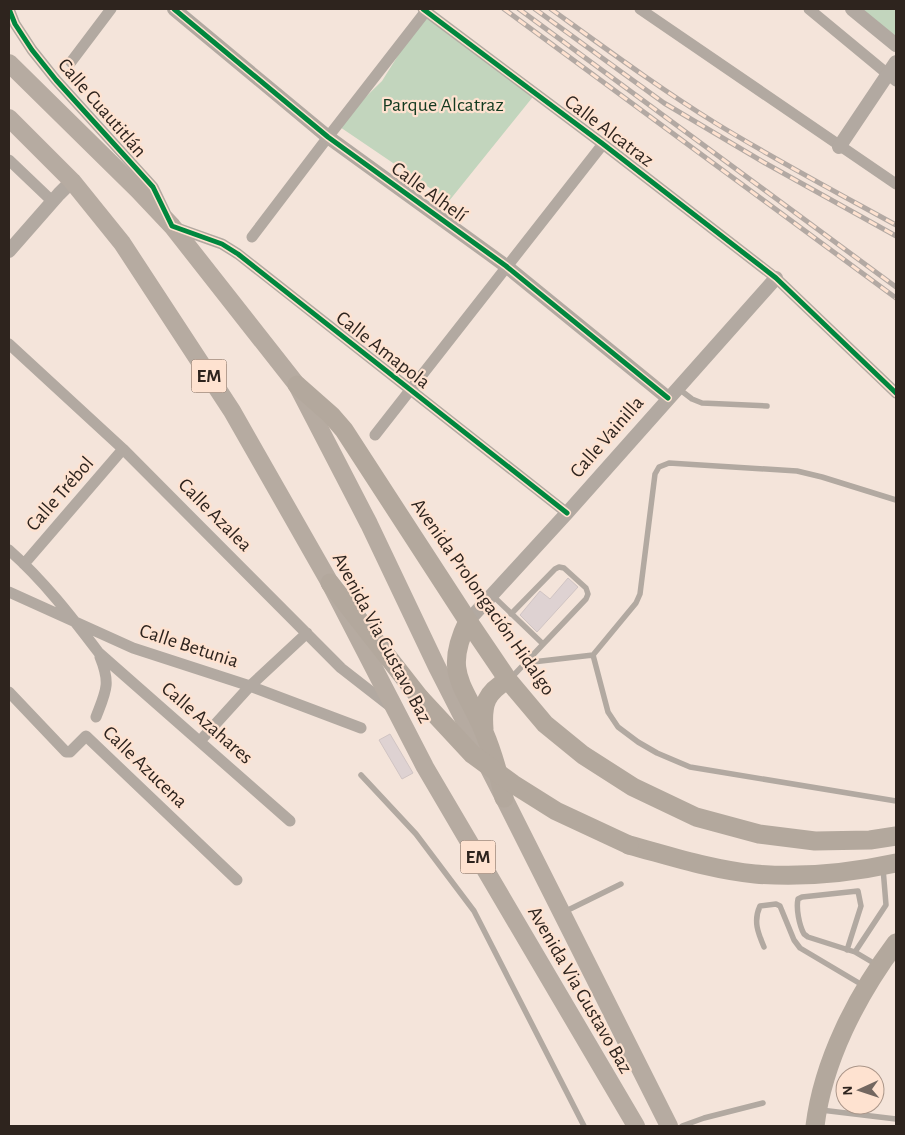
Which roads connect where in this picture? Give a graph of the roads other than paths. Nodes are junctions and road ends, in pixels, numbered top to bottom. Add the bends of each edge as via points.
1 (112, 9) edge
2 (174, 9) edge
3 (640, 9) edge
4 (809, 9) edge
5 (852, 9) edge
6 (9, 10) edge
7 (424, 10) edge
8 (896, 45) edge
9 (71, 62) dead end
10 (9, 63) edge
11 (894, 72) edge
12 (9, 118) edge
13 (328, 137) junction
14 (603, 144) junction
15 (839, 146) junction
16 (9, 160) edge
17 (72, 181) junction
18 (896, 184) edge
19 (52, 201) junction
20 (172, 226) junction
21 (252, 237) dead end
22 (9, 251) edge
23 (506, 266) junction
24 (776, 278) junction
25 (9, 344) edge
26 (298, 386) junction
27 (677, 387) junction
28 (410, 390) junction
29 (896, 393) edge
30 (668, 398) junction
31 (768, 406) dead end
32 (375, 435) dead end
33 (123, 450) junction
34 (896, 500) edge
35 (567, 513) junction
36 (9, 550) edge
37 (24, 564) junction
38 (330, 583) junction
39 (9, 592) edge
40 (492, 595) junction
41 (511, 614) junction
42 (74, 620) junction
43 (468, 621) junction
44 (307, 633) junction
45 (543, 644) junction
46 (99, 653) junction
47 (593, 655) junction
48 (524, 663) junction
49 (508, 680) junction
50 (250, 686) junction
51 (9, 692) edge
52 (396, 711) junction
53 (96, 716) dead end
54 (361, 728) dead end
55 (484, 730) junction
56 (200, 741) junction
57 (361, 775) dead end
58 (504, 798) junction
59 (896, 801) edge
60 (290, 821) dead end
61 (896, 836) edge
62 (889, 864) edge
63 (237, 880) dead end
64 (621, 884) dead end
65 (562, 913) junction
66 (896, 943) edge
67 (764, 947) dead end
68 (847, 950) junction
69 (855, 952) junction
70 (879, 966) junction
71 (866, 987) junction
72 (763, 1104) dead end
73 (816, 1118) edge
74 (896, 1119) edge
75 (584, 1126) edge
76 (636, 1126) edge
77 (669, 1126) edge
78 (682, 1126) edge

1 - 9 street
2 - 13 street, Calle Alhelí
3 - 15 street
4 - 11 street
5 - 8 street
6 - 20 street, Calle Cuautitlán via 32,50 56,80 153,187
7 - 13 street
7 - 14 street, Calle Alcatraz
10 - 20 main road, EM
11 - 15 street
12 - 17 main road, EM
13 - 21 street
13 - 23 street, Calle Alhelí
14 - 23 street
14 - 24 street, Calle Alcatraz
15 - 18 street
16 - 19 street
17 - 19 street
17 - 38 main road, Avenida Via Gustavo Baz / EM via 122,243 226,403
19 - 22 street
20 - 26 main road, Avenida Via Gustavo Baz / EM
20 - 28 street, Calle Amapola via 222,244 238,254
23 - 28 street
23 - 30 street, Calle Alhelí
24 - 27 street, Calle Vainilla
24 - 29 street, Calle Alcatraz
25 - 33 street, Calle Azalea
26 - 43 highway, Avenida Prolongación Hidalgo via 344,430
26 - 58 main road, Avenida Via Gustavo Baz / EM
27 - 30 street, Calle Vainilla
27 - 31 lane via 692,400 702,403
28 - 32 street
28 - 35 street, Calle Amapola
30 - 35 street, Calle Vainilla
33 - 37 street, Calle Trébol
33 - 44 street, Calle Azalea
34 - 47 lane via 797,471 669,463 659,467 654,474 640,594
35 - 40 street, Calle Vainilla
36 - 37 street, Calle Azahares
37 - 42 street, Calle Azahares
38 - 52 main road, Avenida Via Gustavo Baz / EM
38 - 62 highway, bridge via 420,698 472,754 556,811 629,845 690,862 755,874 815,875
39 - 42 street, Calle Betunia
40 - 41 lane
40 - 43 street, Calle Vainilla
41 - 45 lane
41 - 45 lane via 559,567 586,588 586,599
42 - 46 street, Calle Azahares
42 - 50 street, Calle Betunia via 133,648
43 - 49 highway, Avenida Prolongación Hidalgo
43 - 55 highway via 456,650 457,674
44 - 50 street
44 - 52 street, Calle Azalea via 341,668
45 - 48 lane
46 - 53 street, Calle Azahares via 107,678
46 - 56 street, Calle Azahares
47 - 48 lane
47 - 59 lane via 608,712 618,727 657,753 690,767
48 - 49 lane
49 - 55 highway via 494,688 486,700
49 - 61 highway, Avenida Prolongación Hidalgo via 545,724 583,755 633,787 696,817 759,834 815,841
50 - 54 street, Calle Betunia
50 - 56 street
51 - 63 street, Calle Azucena via 66,752 73,750 86,736
52 - 76 main road, Avenida Via Gustavo Baz / EM via 425,767
55 - 58 highway via 497,765
56 - 60 street, Calle Azahares
57 - 75 lane via 416,834 474,911
58 - 65 main road, Avenida Via Gustavo Baz / EM
62 - 69 lane via 886,905
64 - 65 lane
65 - 77 main road, Avenida Via Gustavo Baz / EM
66 - 70 highway
67 - 71 lane via 756,927 756,914 760,906 776,904 780,906 800,948
68 - 68 lane via 861,906 858,892 798,899 804,934
68 - 69 lane
69 - 70 lane
70 - 71 highway
71 - 73 highway via 853,1008 826,1075
72 - 78 lane
73 - 74 lane

